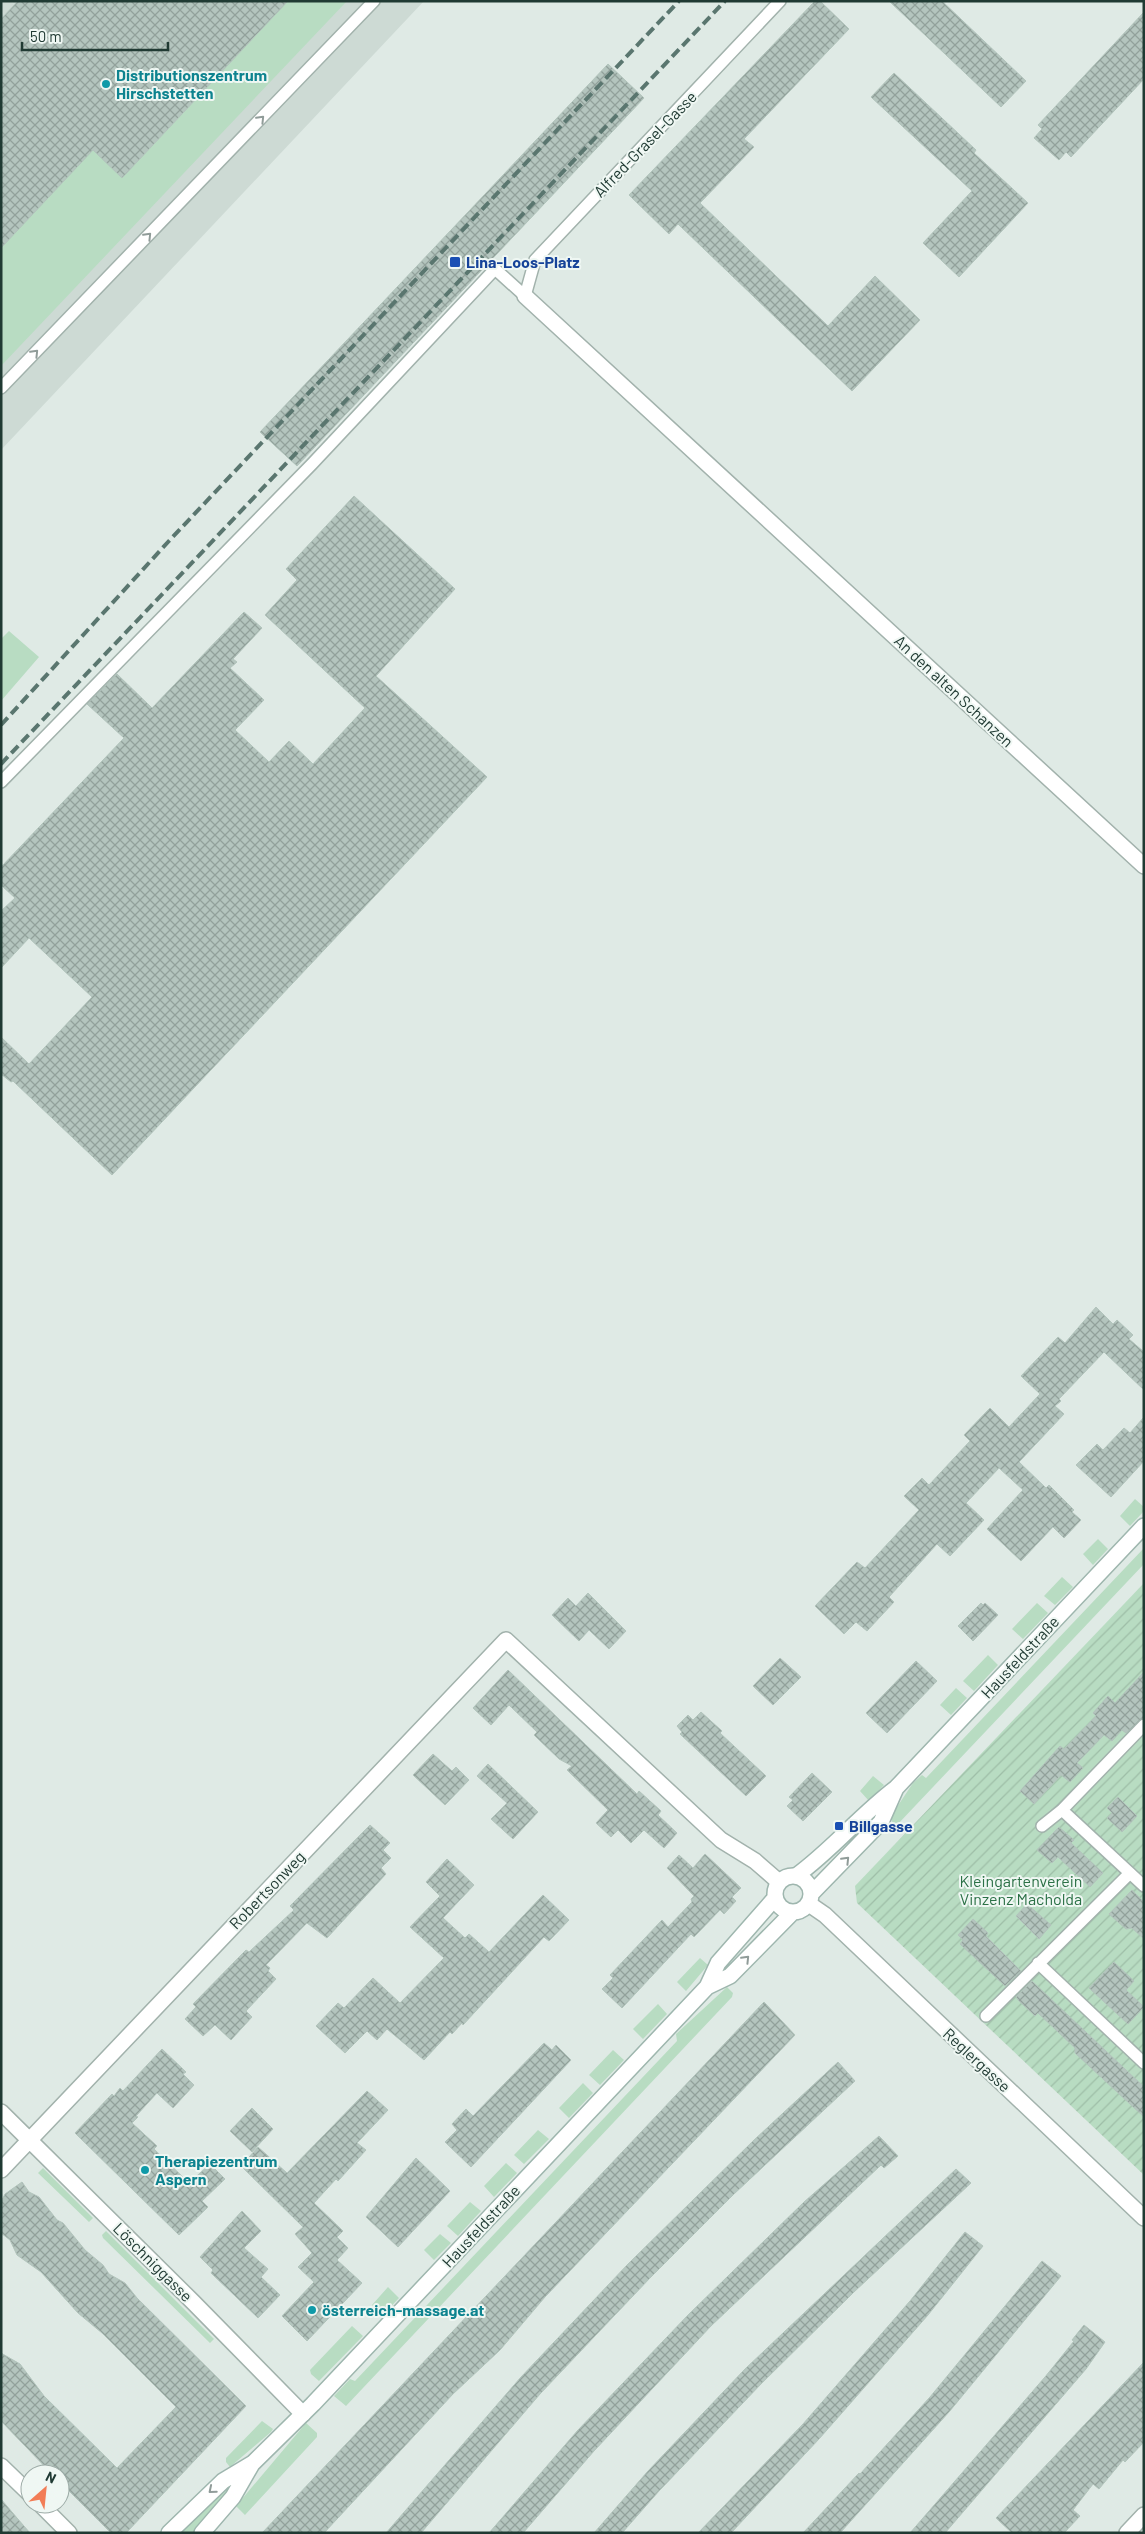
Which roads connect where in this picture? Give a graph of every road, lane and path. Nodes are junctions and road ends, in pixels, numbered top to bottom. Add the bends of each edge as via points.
1 (374, 1) edge
2 (780, 1) edge
3 (525, 296) junction
4 (1, 388) edge
5 (1, 782) edge
6 (1144, 866) edge
7 (1144, 1526) edge
8 (1144, 1726) edge
9 (896, 1788) junction
10 (1062, 1810) junction
11 (1042, 1826) dead end
12 (1130, 1873) junction
13 (796, 1876) junction
14 (779, 1882) junction
15 (1144, 1886) edge
16 (775, 1898) junction
17 (810, 1899) junction
18 (792, 1912) junction
19 (1038, 1963) junction
20 (707, 1987) junction
21 (986, 2016) dead end
22 (1144, 2063) edge
23 (1, 2112) edge
24 (29, 2140) junction
25 (1, 2170) edge
26 (1144, 2218) edge
27 (303, 2414) junction
28 (253, 2463) junction
29 (1, 2466) edge
30 (20, 2484) edge
31 (50, 2514) edge
32 (1144, 2515) edge
33 (69, 2533) edge
34 (169, 2533) edge
35 (202, 2533) edge
36 (1127, 2533) edge

4 -> 1 lane
2 - 3 lane, Alfred-Grasel-Gasse via 535,260
3 - 5 lane via 496,269 312,464
3 - 6 street, An den alten Schanzen
7 - 9 street, Hausfeldstraße
8 - 10 lane
9 - 13 street, Hausfeldstraße via 872,1806 818,1860
17 -> 9 street, Hausfeldstraße via 881,1822
10 - 11 lane
10 - 12 lane
12 - 15 lane
12 - 19 lane
13 - 14 street
13 - 17 street via 807,1882
14 - 16 street
14 - 24 street, Robertsonweg via 755,1861 721,1840 506,1640
16 - 18 street via 781,1908
16 - 20 street, Hausfeldstraße via 718,1963
17 - 18 street via 802,1910
17 - 26 street, Reglergasse
20 -> 18 street, Hausfeldstraße via 730,1976
19 - 21 lane
19 - 22 lane
20 - 27 street, Hausfeldstraße
23 - 24 street, Löschniggasse
24 - 25 street, Robertsonweg
24 - 27 street, Löschniggasse
27 - 28 street, Hausfeldstraße
28 -> 34 street, Hausfeldstraße via 223,2481
28 - 35 street, Hausfeldstraße via 233,2497
29 - 30 street
31 - 33 street
32 - 36 street

